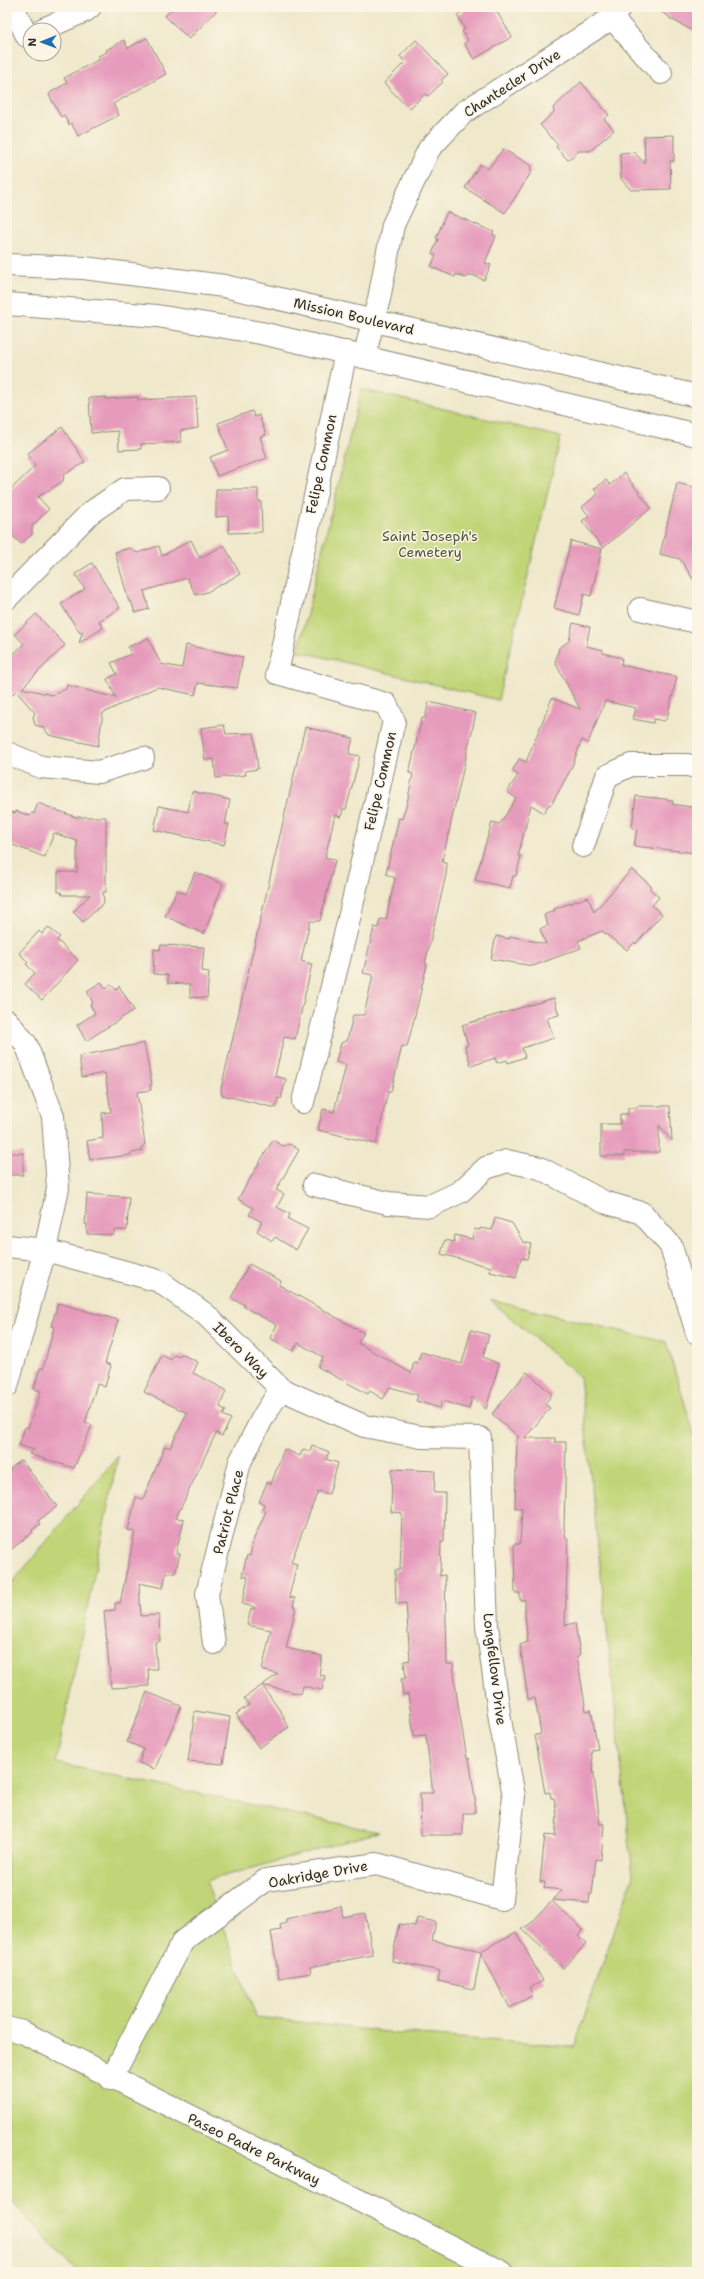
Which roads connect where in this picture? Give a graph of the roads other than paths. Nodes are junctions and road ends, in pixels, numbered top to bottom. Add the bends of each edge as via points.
1 (13, 7) edge
2 (90, 7) edge
3 (616, 12) edge
4 (60, 22) edge
5 (22, 26) edge
6 (661, 73) dead end
7 (7, 265) edge
8 (7, 304) edge
9 (374, 321) junction
10 (355, 355) junction
11 (697, 396) edge
12 (697, 434) edge
13 (158, 488) dead end
14 (7, 598) edge
15 (640, 609) dead end
16 (697, 622) edge
17 (7, 753) edge
18 (143, 758) dead end
19 (697, 767) edge
20 (583, 846) dead end
21 (7, 1021) edge
22 (303, 1102) dead end
23 (314, 1186) dead end
24 (7, 1246) edge
25 (45, 1250) junction
26 (697, 1333) edge
27 (7, 1386) edge
28 (281, 1389) junction
29 (480, 1438) joint
30 (214, 1643) dead end
31 (502, 1899) joint
32 (7, 2028) edge
33 (112, 2079) junction
34 (502, 2272) edge

1 - 5 street
2 - 4 street
3 - 6 street
3 - 9 street, Chantecler Drive via 464,112 429,149 393,225
7 - 9 street, Mission Boulevard via 84,268 224,286
8 - 10 street via 157,316 261,333
9 - 10 street, Chantecler Drive
9 - 11 street, Mission Boulevard
10 - 12 street
10 - 22 street, Felipe Common via 277,673 386,704 394,721 348,923
13 - 14 street via 125,489 90,513
15 - 16 street
17 - 18 street via 41,767 99,772
19 - 20 street via 631,765 607,776
21 - 25 street via 26,1044 53,1116 58,1188
23 - 26 street via 388,1203 430,1206 460,1192 486,1168 507,1161 540,1168 604,1202 642,1213 671,1246
24 - 25 street, Ibero Way
25 - 27 street
25 - 28 street, Ibero Way via 160,1282 205,1314
28 - 29 street, Ibero Way via 364,1426 421,1437
28 - 30 street, Patriot Place via 240,1462 207,1594
29 - 31 street, Longfellow Drive via 488,1626 500,1720 514,1796
31 - 33 street, Oakridge Drive via 377,1864 266,1880 183,1941
32 - 33 street, Paseo Padre Parkway via 22,2032
33 - 34 street, Paseo Padre Parkway

